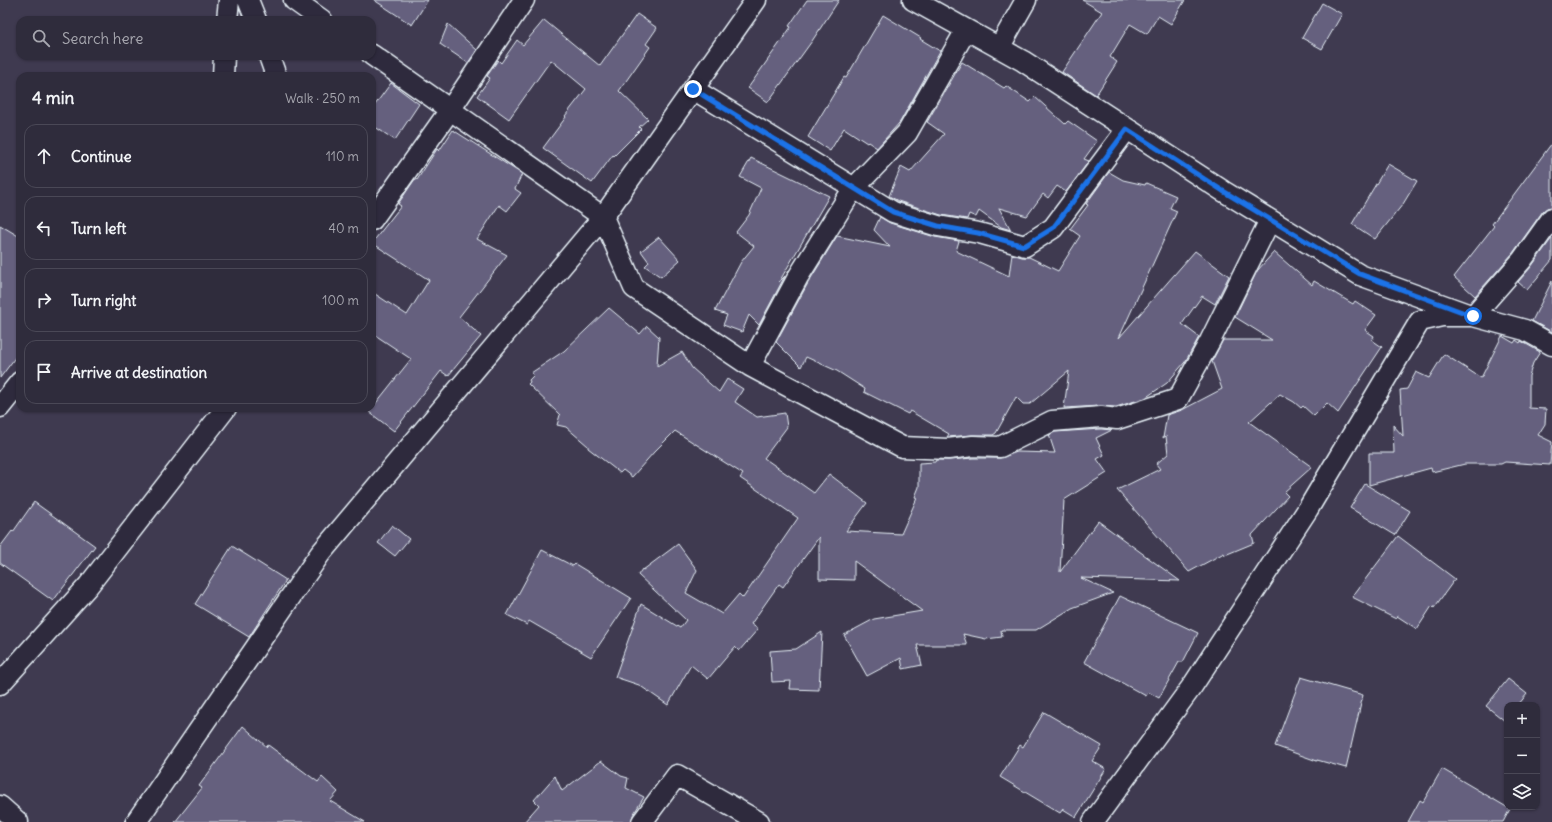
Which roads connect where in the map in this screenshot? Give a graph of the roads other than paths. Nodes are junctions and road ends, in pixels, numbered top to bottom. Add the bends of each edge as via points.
1 (229, 0) edge
2 (248, 0) edge
3 (524, 0) edge
4 (756, 0) edge
5 (913, 0) edge
6 (1026, 0) edge
7 (301, 2) edge
8 (227, 16) edge
9 (254, 16) edge
10 (317, 16) edge
11 (966, 30) junction
12 (999, 48) junction
13 (376, 58) edge
14 (224, 60) edge
15 (270, 60) edge
16 (223, 72) edge
17 (275, 72) edge
18 (693, 89) junction
19 (450, 110) junction
20 (1127, 129) junction
21 (853, 189) junction
22 (376, 214) edge
23 (602, 217) junction
24 (1552, 218) edge
25 (1270, 220) junction
26 (1473, 316) junction
27 (1552, 345) edge
28 (750, 366) junction
29 (16, 387) edge
30 (0, 407) edge
31 (223, 412) edge
32 (0, 684) edge
33 (0, 806) edge
34 (18, 822) edge
35 (136, 822) edge
36 (642, 822) edge
37 (759, 822) edge
38 (1093, 822) edge

1 - 8 street
2 - 9 street
3 - 19 street
4 - 18 street
5 - 11 street
6 - 12 street
7 - 10 street
11 - 12 street
11 - 21 street via 907,133
12 - 20 street
13 - 19 street
14 - 16 street
15 - 17 street
18 - 21 street
18 - 23 street
19 - 22 street
19 - 23 street
20 - 21 street via 1053,228 1024,246 978,233 938,226 893,212
20 - 25 street
21 - 28 street via 798,276
23 - 28 street via 634,288
23 - 35 street via 320,554
24 - 26 street via 1522,260
25 - 26 street via 1360,274
25 - 28 street via 1178,399 1117,419 1101,417 1052,421 1000,447 902,447
26 - 27 street via 1525,330
26 - 38 street via 1442,316 1420,322 1304,515 1193,685
29 - 30 street
31 - 32 street via 88,586
33 - 34 street
36 - 37 street via 677,776

